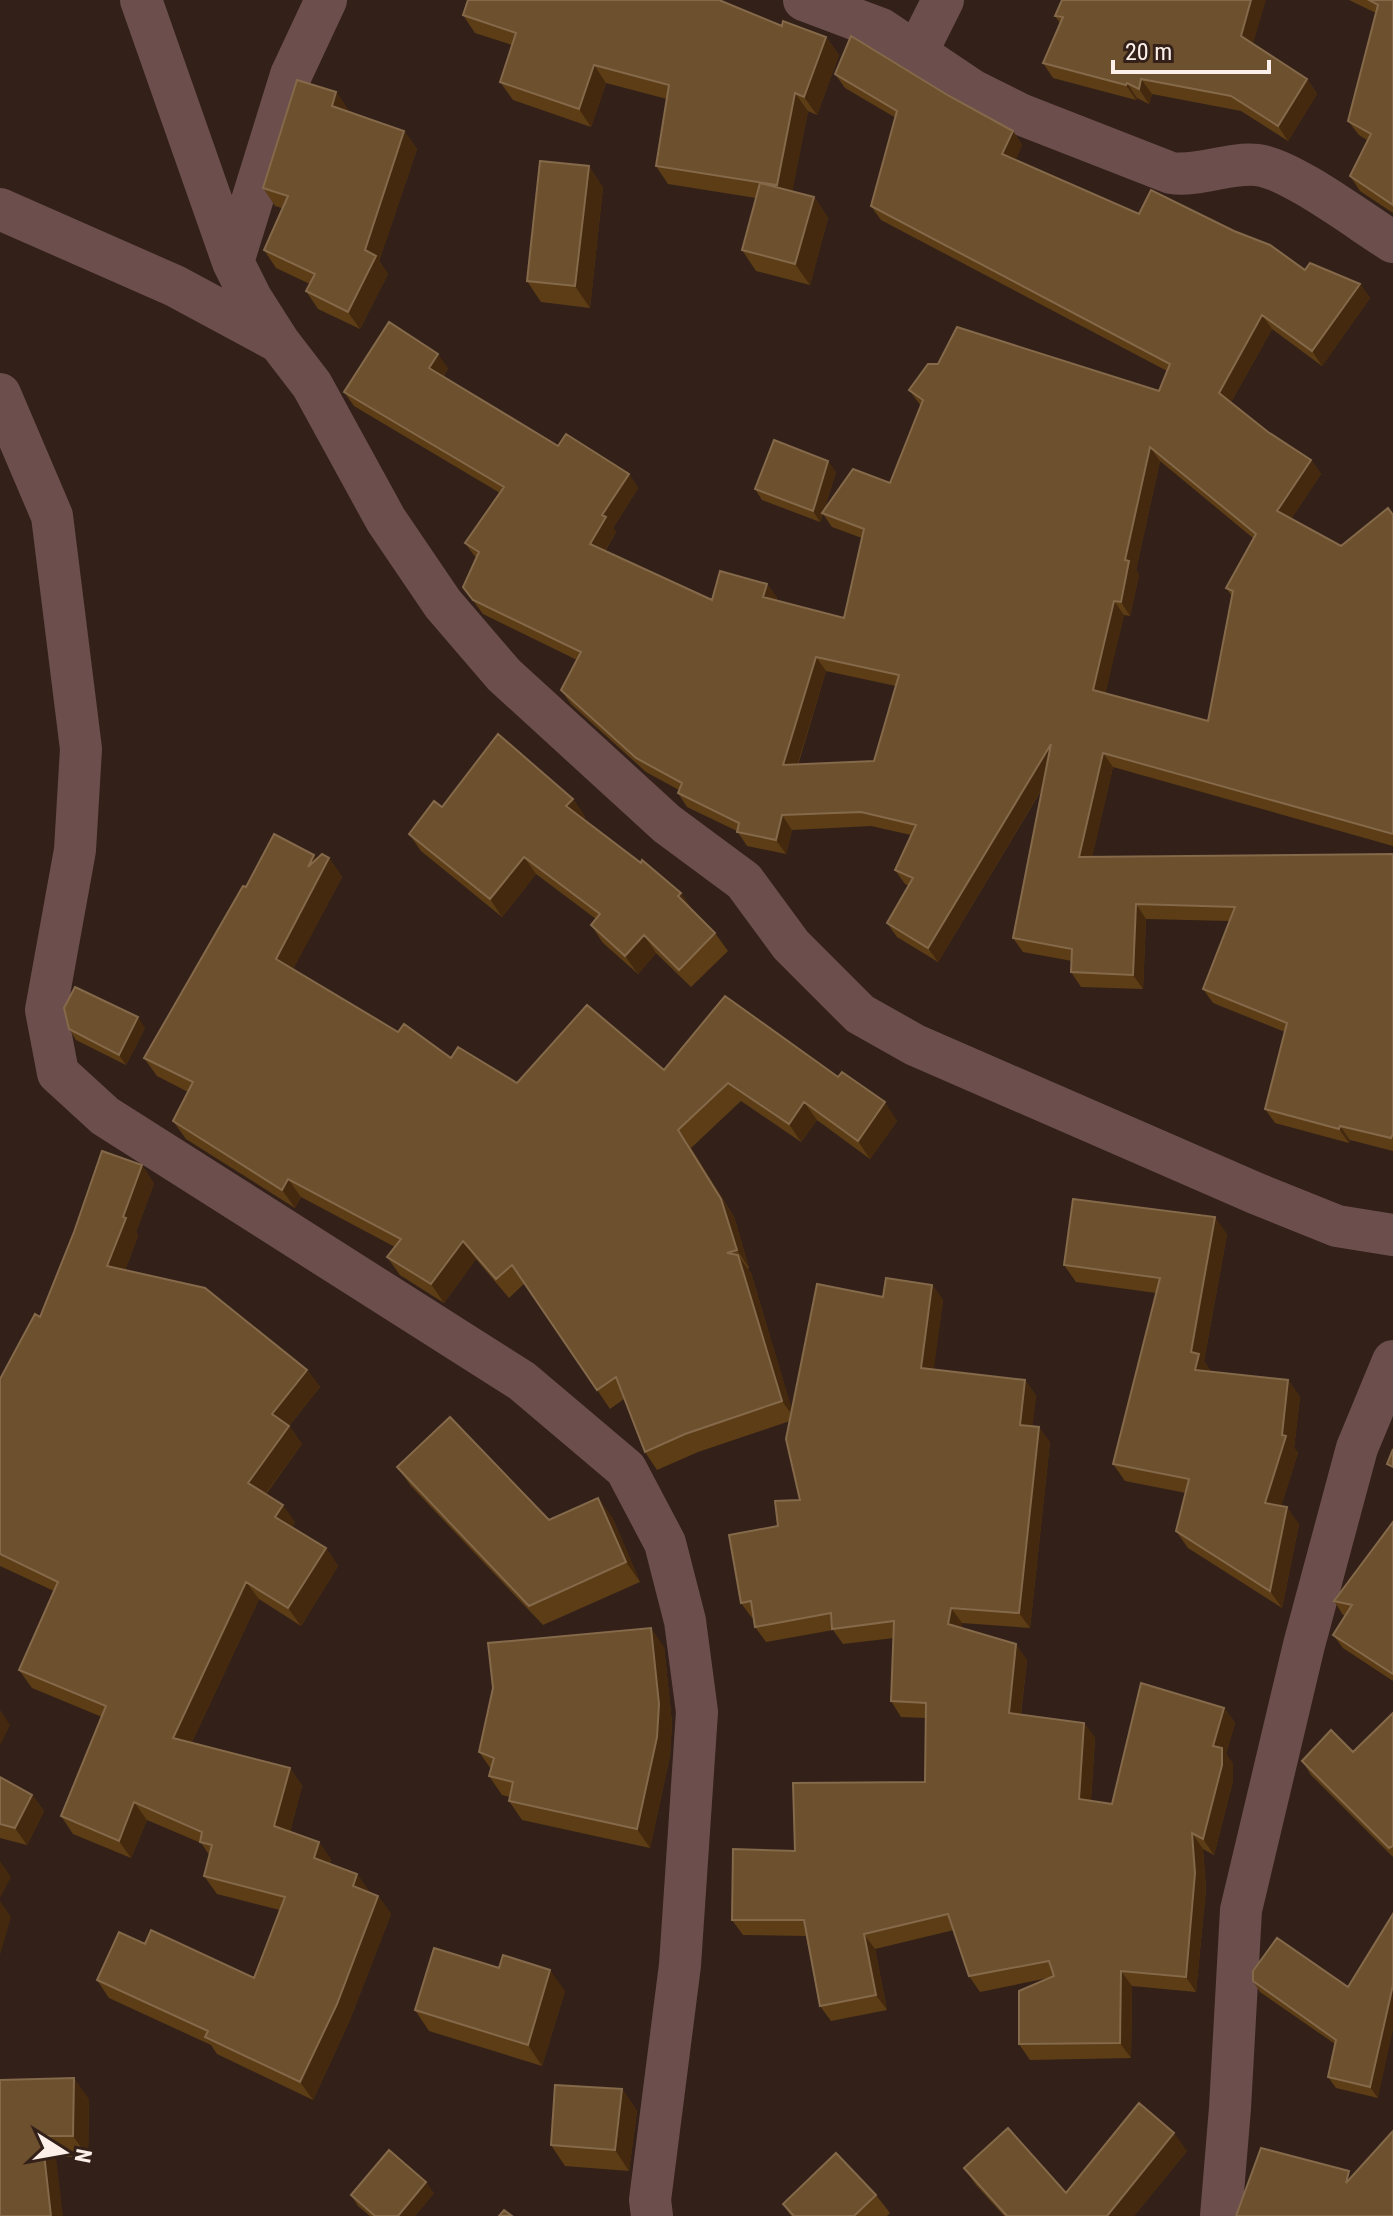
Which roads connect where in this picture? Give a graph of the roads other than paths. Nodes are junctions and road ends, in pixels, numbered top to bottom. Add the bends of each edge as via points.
1 (141, 0) edge
2 (326, 0) edge
3 (804, 0) edge
4 (943, 0) edge
5 (917, 52) junction
6 (0, 209) edge
7 (1393, 242) edge
8 (233, 262) junction
9 (279, 342) junction
10 (0, 394) edge
11 (1393, 1235) edge
12 (1393, 1361) edge
13 (652, 2216) edge
14 (1221, 2216) edge

1 - 8 street
2 - 8 street via 291,75
3 - 5 street via 881,29
4 - 5 street
5 - 7 street via 972,90 1020,114 1171,173 1188,176 1256,165 1281,171
6 - 9 street via 175,286
8 - 9 street
9 - 11 street via 312,385 386,520 443,604 504,675 667,824 744,881 791,945 860,1014 915,1045 1255,1193 1337,1226
10 - 13 street via 52,516 81,749 75,850 46,1010 58,1073 105,1116 522,1381 626,1469 665,1543 685,1621 697,1712 680,1965
12 - 14 street via 1357,1448 1241,1910

